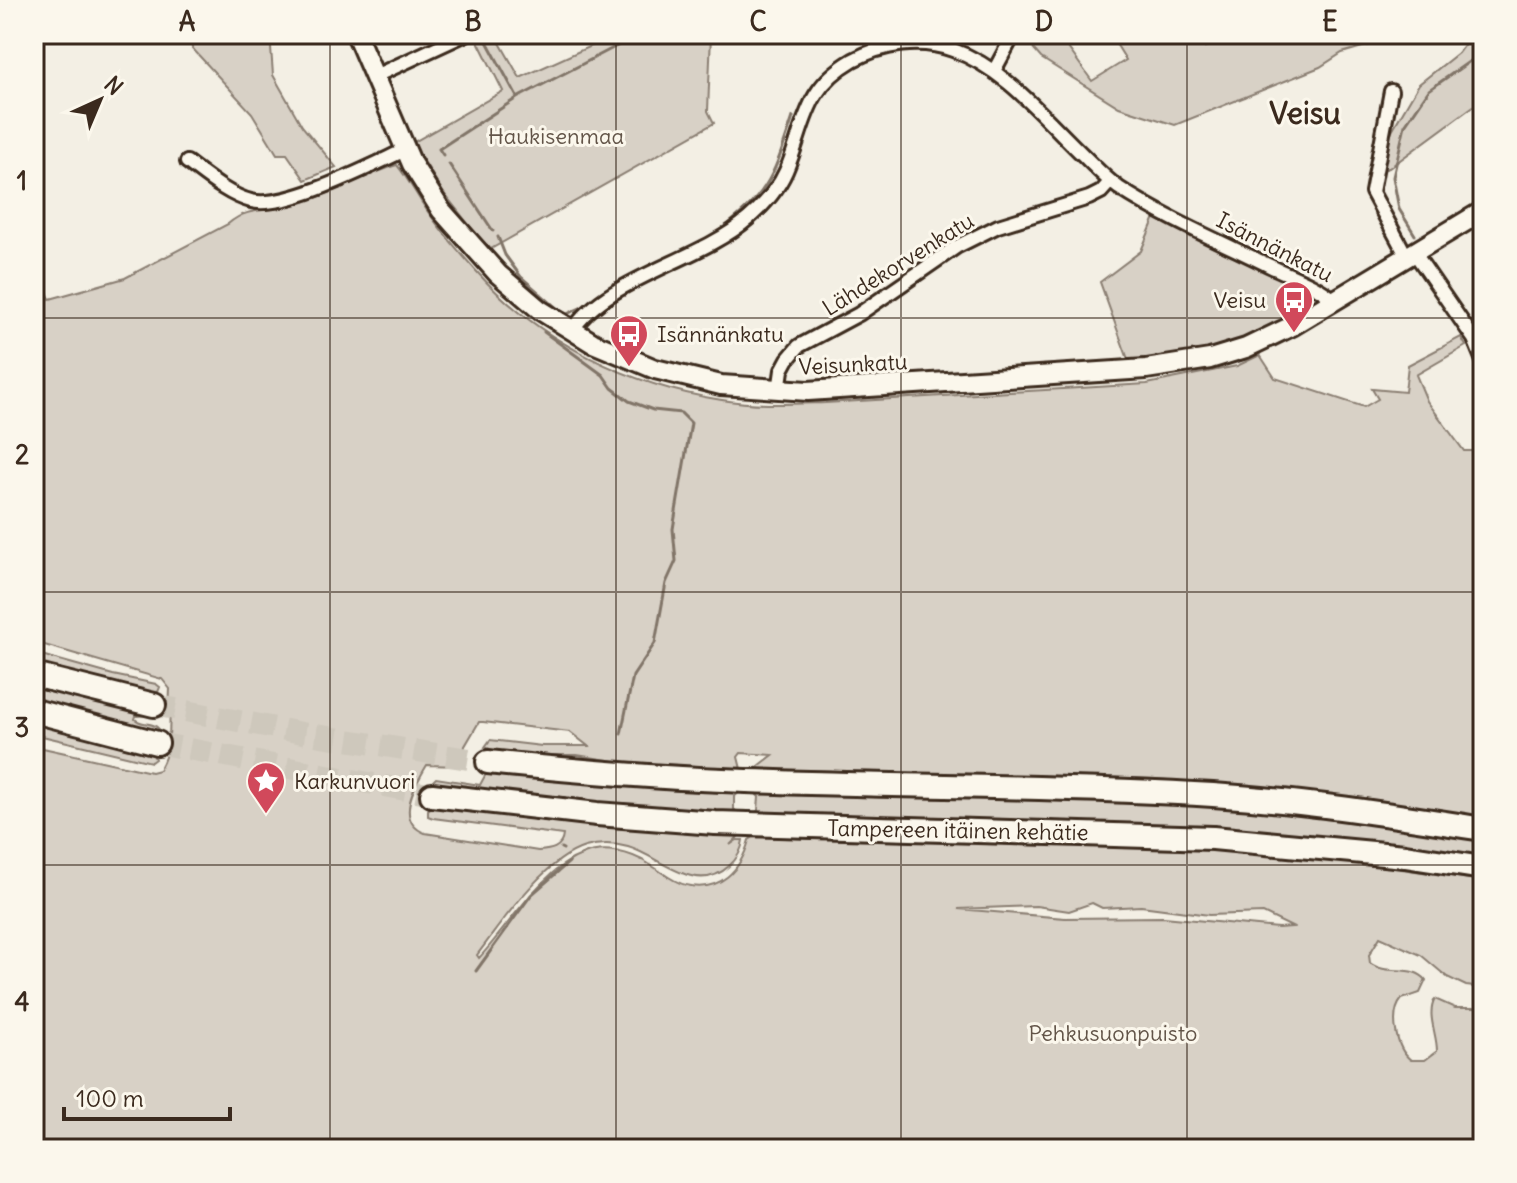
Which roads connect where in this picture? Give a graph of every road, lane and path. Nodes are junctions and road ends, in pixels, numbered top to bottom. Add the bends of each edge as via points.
1 (356, 34) edge
2 (466, 34) edge
3 (1014, 34) edge
4 (994, 71) junction
5 (373, 77) junction
6 (1391, 91) dead end
7 (405, 150) junction
8 (187, 162) dead end
9 (1110, 182) junction
10 (1483, 211) edge
11 (1411, 254) junction
12 (1334, 300) junction
13 (572, 331) junction
14 (1478, 339) edge
15 (1483, 361) edge
16 (779, 391) junction
17 (34, 675) edge
18 (154, 705) tunnel mouth
19 (34, 711) edge
20 (157, 743) tunnel mouth
21 (488, 762) tunnel mouth
22 (432, 795) tunnel mouth
23 (1483, 829) edge
24 (1483, 868) edge

1 - 5 street, Veisunkatu
2 - 5 street
3 - 4 street
4 - 9 street, Isännänkatu
4 - 13 street, Isännänkatu via 953,50 919,43 852,61 826,81 805,111 786,172 761,208 712,244 611,295 583,314
5 - 7 street, Veisunkatu
6 - 11 street via 1372,192
7 - 8 street via 267,203 235,195
7 - 13 street, Veisunkatu via 441,210 478,254 532,304
9 - 12 street, Isännänkatu
9 - 16 street, Lähdekorvenkatu via 1095,195 998,226 956,247 859,314 799,346 782,370
10 - 11 street, Veisunkatu
11 - 12 street, Veisunkatu
11 - 14 street
12 - 16 street, Veisunkatu via 1246,348 1178,365
13 - 16 street, Veisunkatu via 655,369 721,385
14 - 15 street
17 - 18 highway
19 - 20 highway
21 - 23 highway, Tampereen itäinen kehätie via 721,780 1217,796
22 - 24 highway, Tampereen itäinen kehätie via 715,823 1213,838

